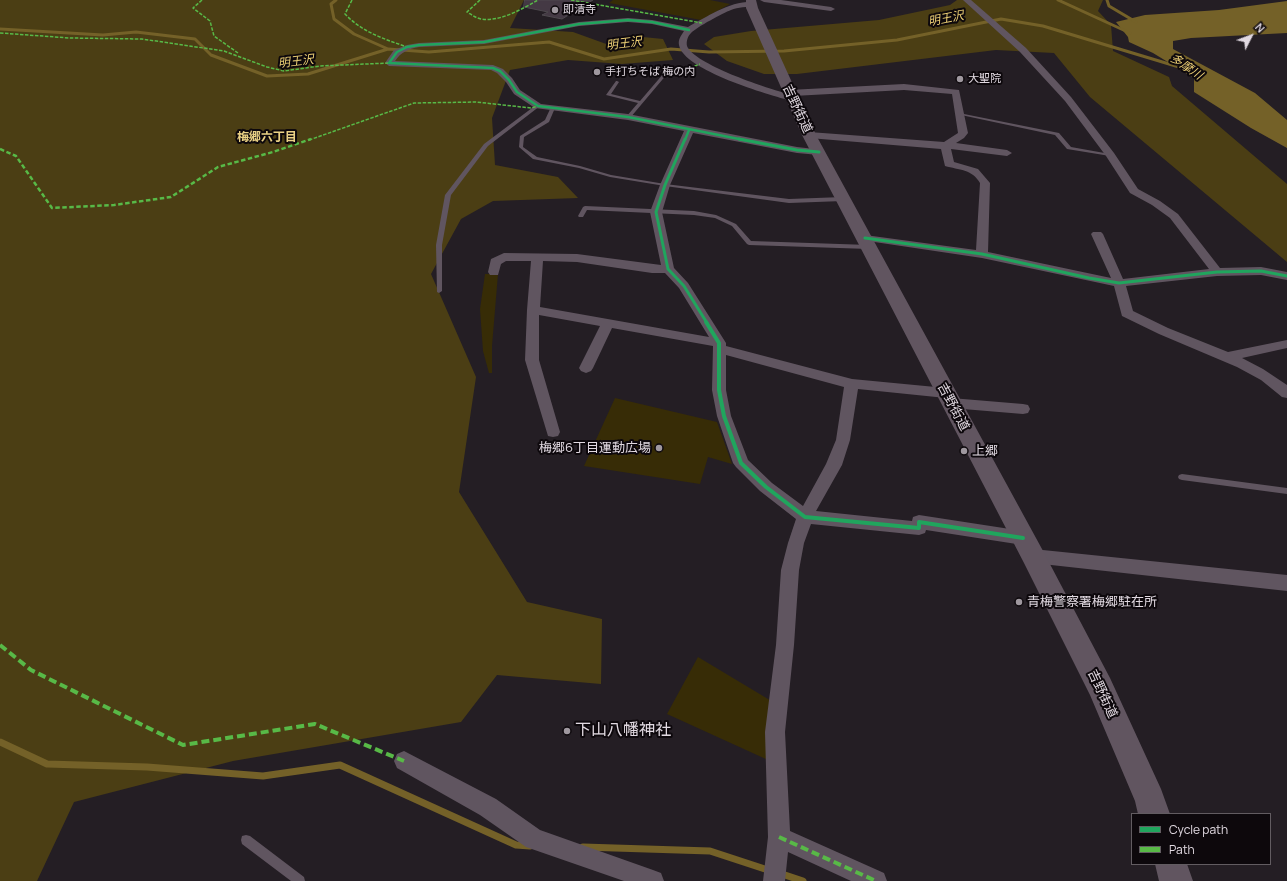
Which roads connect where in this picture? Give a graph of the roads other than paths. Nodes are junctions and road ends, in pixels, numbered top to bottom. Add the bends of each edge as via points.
1 (764, 0) edge
2 (967, 0) edge
3 (751, 2) edge
4 (831, 9) dead end
5 (689, 30) junction
6 (671, 67) dead end
7 (617, 82) dead end
8 (790, 96) junction
9 (640, 102) junction
10 (538, 106) junction
11 (553, 108) junction
12 (961, 114) junction
13 (628, 116) junction
14 (690, 130) junction
15 (809, 135) junction
16 (945, 146) junction
17 (819, 152) junction
18 (1007, 153) dead end
19 (1110, 155) junction
20 (665, 185) junction
21 (843, 199) junction
22 (656, 212) junction
23 (581, 216) dead end
24 (1097, 234) dead end
25 (867, 243) junction
26 (982, 254) junction
27 (538, 257) junction
28 (668, 269) junction
29 (494, 272) dead end
30 (1217, 272) junction
31 (1287, 276) edge
32 (1119, 283) junction
33 (439, 291) dead end
34 (533, 310) junction
35 (607, 324) junction
36 (1287, 344) edge
37 (719, 347) junction
38 (1228, 356) junction
39 (586, 368) dead end
40 (852, 384) junction
41 (1287, 393) edge
42 (949, 398) junction
43 (1023, 409) dead end
44 (553, 432) dead end
45 (1182, 477) dead end
46 (1287, 491) edge
47 (804, 517) junction
48 (1028, 547) junction
49 (1287, 583) edge
50 (404, 761) dead end
51 (1154, 813) edge
52 (779, 837) junction
53 (246, 840) dead end
54 (1170, 865) edge
55 (300, 881) edge
56 (653, 881) edge
57 (774, 881) edge
58 (876, 881) edge
59 (1176, 881) edge

1 - 4 street
2 - 19 street via 1023,50 1068,99
3 - 5 street via 728,8
3 - 8 main road, 吉野街道
5 - 8 street via 683,38 683,46 700,64 765,91
5 - 10 street via 628,20 579,24 484,42 407,47 397,52 389,63 493,68 509,80 517,92
6 - 9 lane
7 - 9 lane via 608,95
8 - 12 street via 904,87 956,92
8 - 15 main road, 吉野街道
9 - 13 lane
10 - 11 street
10 - 33 lane via 486,145 448,196 439,245
11 - 13 street
11 - 20 lane via 547,121 522,136 521,147 535,158 610,176
12 - 16 street via 963,133
12 - 19 lane via 1057,134 1069,148
13 - 14 street
14 - 17 street
14 - 20 street
15 - 16 street
15 - 17 main road, 吉野街道
16 - 18 street
16 - 26 street via 949,164 968,167 981,174 985,183
17 - 21 main road, 吉野街道
19 - 30 street via 1134,191 1156,202 1174,216
20 - 21 lane via 789,201
20 - 22 street
21 - 25 main road, 吉野街道
22 - 23 lane via 585,208
22 - 25 lane via 694,213 716,217 734,225 750,243
22 - 28 street
24 - 32 street
25 - 26 street
25 - 42 main road, 吉野街道
26 - 32 street
27 - 28 street via 577,258
27 - 29 street via 504,257 495,262
27 - 34 street
28 - 37 street via 684,286
30 - 31 street via 1261,271
30 - 32 street
32 - 38 street via 1127,314
34 - 35 street
34 - 44 street via 532,360
35 - 37 street
35 - 39 street
36 - 38 street
37 - 40 street
37 - 47 street via 719,390 724,416 741,463
38 - 41 street
40 - 42 street
40 - 47 street via 843,440 834,464
42 - 43 street
42 - 48 main road, 吉野街道
45 - 46 lane
47 - 48 street via 919,528 919,522
47 - 52 street via 790,570 775,732
48 - 49 street
48 - 51 main road, 吉野街道 via 1100,688
50 - 56 street via 488,807 534,839
52 - 57 street
52 - 58 street
53 - 55 lane
54 - 59 main road

